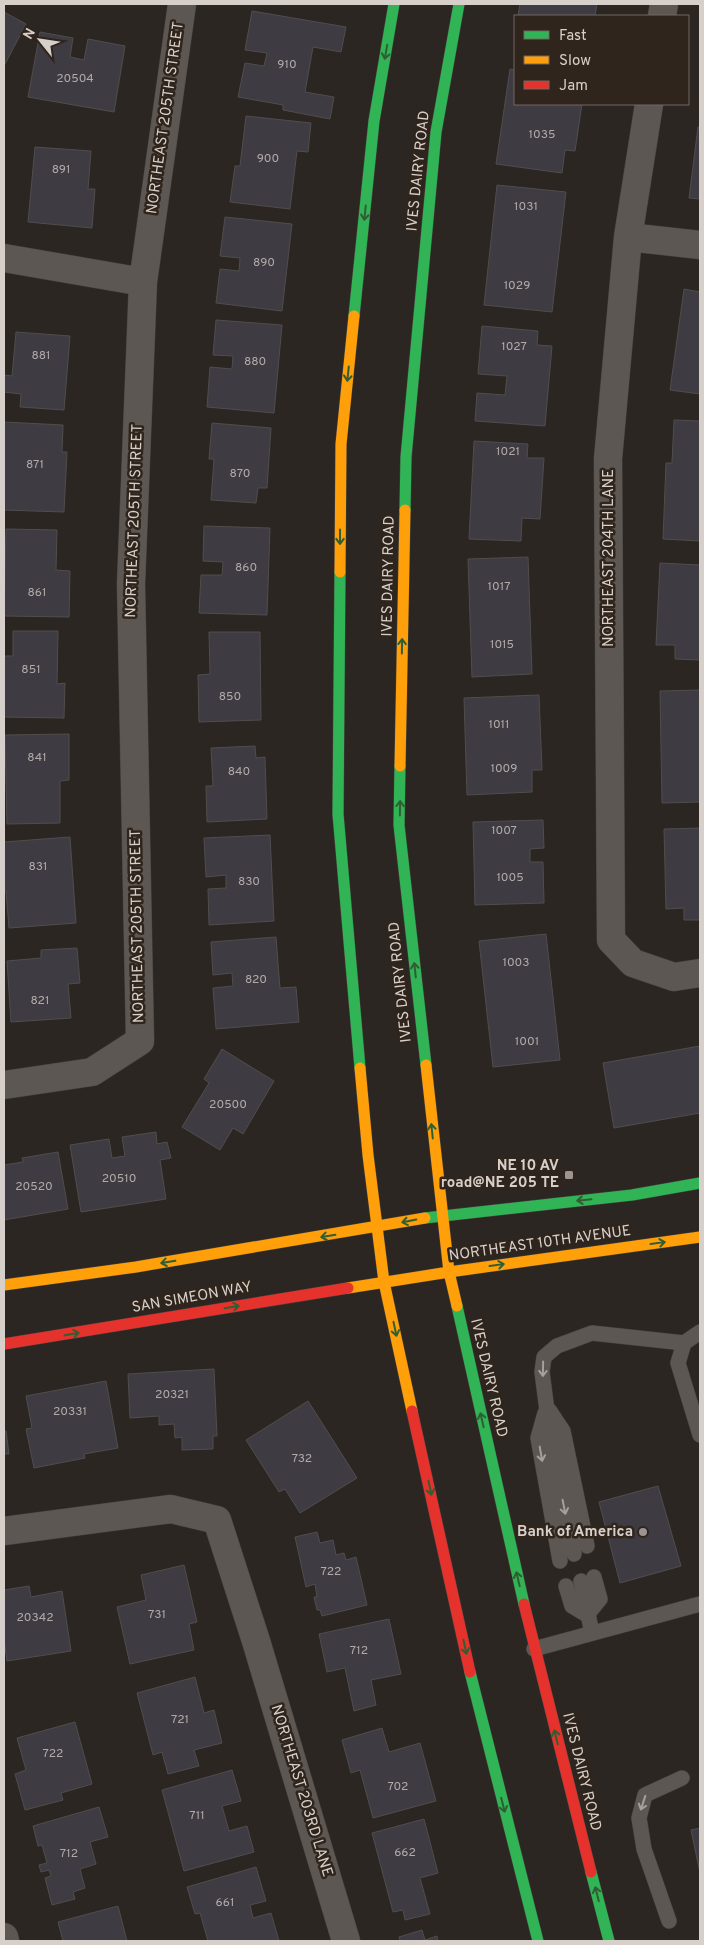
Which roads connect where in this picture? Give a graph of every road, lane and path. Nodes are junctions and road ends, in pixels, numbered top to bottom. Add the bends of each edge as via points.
1 (182, 4) edge
2 (394, 4) edge
3 (460, 4) edge
4 (649, 105) edge
5 (628, 236) junction
6 (700, 245) edge
7 (4, 258) edge
8 (143, 282) junction
9 (687, 975) edge
10 (4, 1085) edge
11 (700, 1183) edge
12 (442, 1215) junction
13 (376, 1228) junction
14 (700, 1238) edge
15 (449, 1272) junction
16 (384, 1282) junction
17 (4, 1285) edge
18 (700, 1332) edge
19 (684, 1342) junction
20 (4, 1344) edge
21 (546, 1407) junction
22 (700, 1435) edge
23 (4, 1531) edge
24 (700, 1604) edge
25 (587, 1615) junction
26 (592, 1634) junction
27 (534, 1649) junction
28 (682, 1778) dead end
29 (668, 1921) dead end
30 (4, 1938) edge
31 (5, 1941) edge
32 (346, 1941) edge
33 (538, 1941) edge
34 (609, 1941) edge

1 - 8 street, NORTHEAST 205TH STREET
2 -> 13 main road via 374,122 341,444 338,814
12 -> 3 main road, IVES DAIRY ROAD via 399,825 406,457 436,132
4 - 5 street, NORTHEAST 204TH LANE
5 - 6 street
5 - 9 street, NORTHEAST 204TH LANE via 608,460 611,940 632,963
7 - 8 street
8 - 10 street, NORTHEAST 205TH STREET via 131,584 140,1041 92,1072
11 -> 12 main road via 632,1195
12 -> 13 main road
12 - 15 main road, IVES DAIRY ROAD
13 - 16 main road
13 -> 17 main road
15 -> 14 main road, NORTHEAST 10TH AVENUE
15 - 16 main road, NORTHEAST 10TH AVENUE
27 -> 15 main road, IVES DAIRY ROAD
20 -> 16 main road, SAN SIMEON WAY
16 -> 33 main road via 479,1712
18 - 19 lane
19 -> 21 lane via 592,1333 557,1346 544,1357 542,1372
19 - 22 lane via 678,1362
21 -> 21 lane via 538,1438 574,1553 563,1431
23 - 32 street, NORTHEAST 203RD LANE via 171,1509 217,1520
24 - 26 lane
25 - 25 lane via 572,1606 580,1581 600,1599
25 - 26 lane
26 - 27 lane
34 -> 27 main road, IVES DAIRY ROAD
28 -> 29 lane via 645,1796 639,1818 644,1848
30 - 31 street

